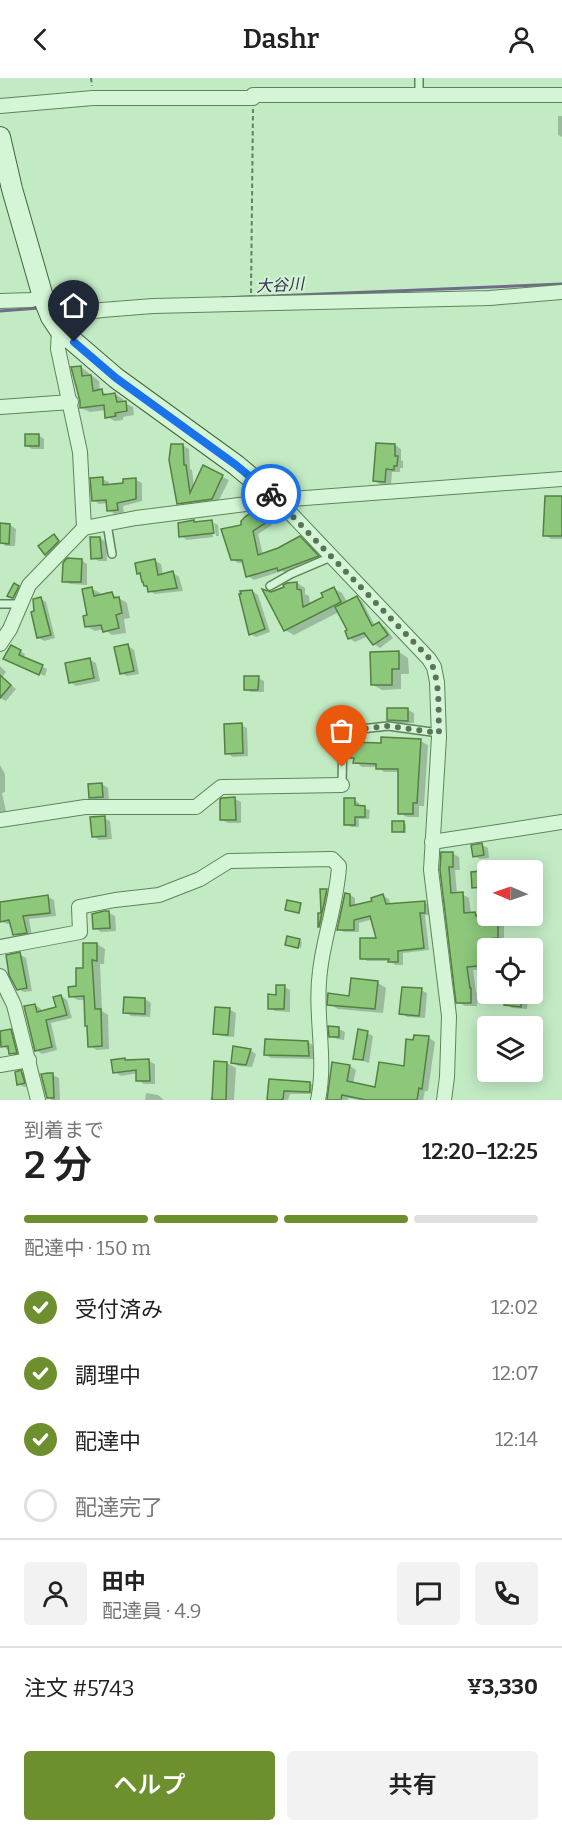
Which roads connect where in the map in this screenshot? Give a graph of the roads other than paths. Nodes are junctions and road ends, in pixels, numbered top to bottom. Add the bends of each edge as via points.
1 (419, 78) edge
2 (419, 95) junction
3 (562, 95) edge
4 (0, 106) edge
5 (0, 137) edge
6 (562, 292) edge
7 (43, 297) junction
8 (0, 301) edge
9 (55, 323) junction
10 (71, 402) junction
11 (0, 407) edge
12 (562, 478) edge
13 (278, 500) junction
14 (107, 523) junction
15 (84, 528) junction
16 (112, 554) dead end
17 (331, 557) junction
18 (270, 586) dead end
19 (0, 604) edge
20 (21, 604) junction
21 (0, 644) edge
22 (439, 733) junction
23 (342, 785) joint
24 (0, 820) edge
25 (562, 822) edge
26 (432, 842) junction
27 (0, 947) edge
28 (0, 976) edge
29 (29, 1060) junction
30 (0, 1065) edge
31 (38, 1100) edge
32 (318, 1100) edge
33 (444, 1100) edge

1 - 2 lane
2 - 3 street
2 - 4 street via 93,98
5 - 7 street
6 - 9 street via 490,298 153,306 102,310
7 - 8 street
7 - 9 street
9 - 10 street
9 - 13 street via 116,378
10 - 11 street
10 - 15 street via 80,452
12 - 13 street
13 - 14 street
13 - 17 street
14 - 15 street
14 - 16 lane
15 - 20 street via 29,585
17 - 18 lane
17 - 22 street via 429,658 437,682
19 - 20 lane
20 - 21 street
22 - 23 lane via 388,726 343,731
22 - 26 street
23 - 24 street via 221,787 196,807 85,807
25 - 26 street
26 - 33 street via 433,897 449,1016
27 - 32 street via 80,932 80,907 159,895 200,879 229,861 332,859 339,867 319,972 322,1081
28 - 29 street via 14,1005
29 - 30 street
29 - 31 street

